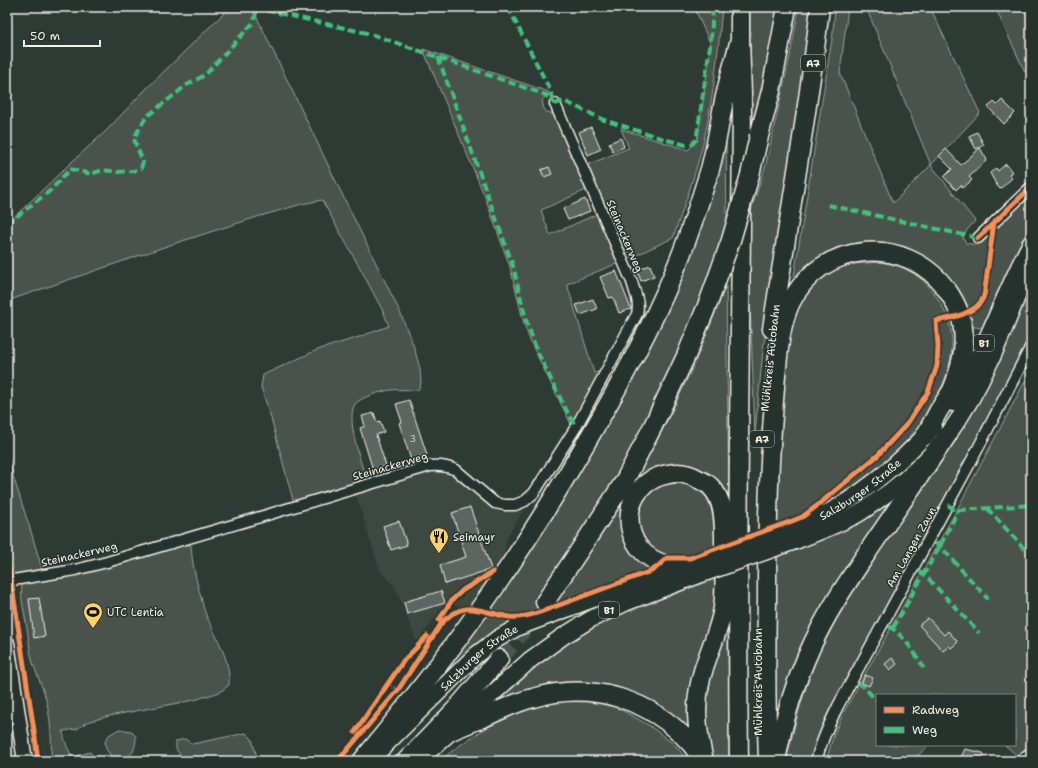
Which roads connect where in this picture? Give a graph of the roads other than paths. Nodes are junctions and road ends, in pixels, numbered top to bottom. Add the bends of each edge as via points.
1 (740, 7) edge
2 (787, 7) edge
3 (820, 7) edge
4 (740, 40) junction
5 (555, 104) dead end
6 (1031, 187) edge
7 (978, 238) dead end
8 (1031, 243) edge
9 (1031, 260) edge
10 (1031, 346) edge
11 (948, 434) junction
12 (925, 436) junction
13 (795, 535) junction
14 (695, 568) junction
15 (7, 581) edge
16 (545, 602) tunnel mouth
17 (7, 643) edge
18 (499, 659) tunnel mouth
19 (451, 730) junction
20 (1031, 752) edge
21 (25, 761) edge
22 (362, 761) edge
23 (369, 761) edge
24 (406, 761) edge
25 (418, 761) edge
26 (703, 761) edge
27 (739, 761) edge
28 (759, 761) edge
29 (768, 761) edge
30 (776, 761) edge
31 (816, 761) edge
32 (1020, 761) edge

1 - 4 highway, Mühlkreis Autobahn / A7
2 - 16 highway, bridge via 771,91 750,175 709,302 663,405 624,482
3 - 28 highway, Mühlkreis Autobahn / A7 via 772,328 762,433 758,547
4 - 22 highway via 710,168 694,217 663,299 630,364 571,469 486,600 409,704
4 - 27 highway, Mühlkreis Autobahn / A7 via 742,125 738,536
5 - 15 street, Steinackerweg via 632,282 638,307 637,314 576,427 534,493 515,505 495,503 456,470 448,466 430,466 107,562
6 - 7 street
8 - 12 main road, Salzburger Straße / B1 via 960,391
9 - 11 main road, Salzburger Straße / B1 via 982,378
10 - 31 street, Am Langen Zaun via 838,706
11 - 13 main road, Salzburger Straße / B1 via 900,484 857,514 824,530
11 - 30 highway via 822,624 792,693
12 - 13 main road, Salzburger Straße / B1 via 884,475
12 - 29 highway via 951,390 961,361 963,329 958,308 952,297 940,281 918,263 905,257 878,251 863,251 824,264 800,285 795,294 786,314 778,348 767,520
13 - 14 main road, Salzburger Straße / B1, bridge
14 - 19 main road, Salzburger Straße / B1 via 562,636 530,660
14 - 23 main road, Salzburger Straße / B1 via 594,599 508,632 476,655
14 - 26 highway via 661,564 644,554 631,533 629,517 635,498 640,490 655,478 666,474 685,474 710,486 716,494 724,522 723,607 698,696 697,725
17 - 21 main road
18 - 24 highway
19 - 25 main road, Salzburger Straße / B1
19 - 26 highway via 533,697 577,691 597,692 639,704 658,715 692,745
20 - 32 street

